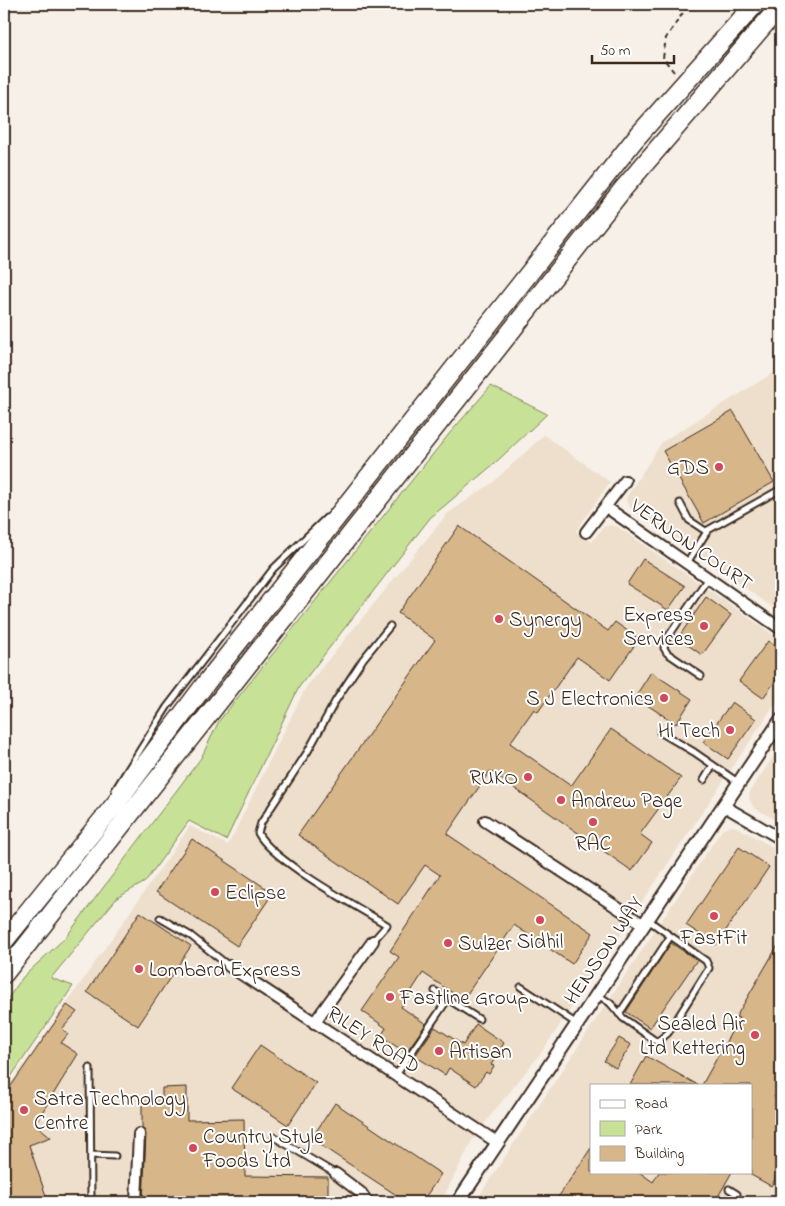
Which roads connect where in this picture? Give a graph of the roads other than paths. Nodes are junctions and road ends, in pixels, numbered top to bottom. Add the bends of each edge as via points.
1 (755, 4) edge
2 (781, 5) edge
3 (366, 481) junction
4 (625, 481) dead end
5 (781, 489) edge
6 (680, 503) dead end
7 (606, 507) junction
8 (586, 532) dead end
9 (707, 532) junction
10 (687, 564) junction
11 (708, 578) junction
12 (390, 626) dead end
13 (781, 629) edge
14 (701, 676) dead end
15 (781, 720) edge
16 (660, 732) dead end
17 (713, 766) junction
18 (704, 780) dead end
19 (739, 783) junction
20 (111, 797) dead end
21 (106, 805) dead end
22 (724, 806) junction
23 (485, 821) dead end
24 (781, 838) edge
25 (81, 846) junction
26 (160, 918) dead end
27 (646, 922) junction
28 (670, 937) junction
29 (4, 941) edge
30 (372, 941) joint
31 (229, 966) joint
32 (4, 974) edge
33 (521, 987) dead end
34 (435, 991) dead end
35 (597, 994) junction
36 (448, 999) junction
37 (619, 1014) junction
38 (479, 1018) dead end
39 (314, 1023) junction
40 (577, 1024) junction
41 (90, 1068) dead end
42 (396, 1075) junction
43 (139, 1134) dead end
44 (274, 1137) dead end
45 (498, 1143) junction
46 (91, 1155) junction
47 (115, 1156) dead end
48 (336, 1174) joint
49 (729, 1189) dead end
50 (91, 1202) edge
51 (136, 1202) edge
52 (367, 1202) edge
53 (458, 1202) edge
54 (732, 1202) edge

1 - 3 highway via 635,139
2 - 32 highway via 622,188
3 - 20 lane via 273,569 167,707
3 - 25 highway
4 - 7 street, VERNON COURT
5 - 9 lane
6 - 9 lane via 689,520
7 - 8 street, VERNON COURT
7 - 10 street, VERNON COURT
9 - 10 lane
10 - 11 street, VERNON COURT
11 - 13 street, VERNON COURT
11 - 14 lane via 666,640 664,648 667,654
12 - 30 lane via 336,700 258,833 270,848 303,873 387,925
15 - 19 street, HENSON WAY
16 - 17 lane
17 - 18 lane
17 - 19 lane
19 - 22 street, HENSON WAY
21 - 25 lane
22 - 24 street
22 - 27 street, HENSON WAY
23 - 27 street
25 - 29 highway
26 - 31 lane via 191,936
27 - 28 lane
27 - 35 street, HENSON WAY
28 - 37 lane
28 - 37 lane via 706,961 710,968 668,1033 657,1042
30 - 39 street
31 - 39 street, RILEY ROAD
33 - 40 lane
34 - 36 lane
35 - 37 lane
35 - 40 street, HENSON WAY
36 - 38 lane
36 - 42 lane
39 - 42 street, RILEY ROAD
40 - 45 street, HENSON WAY
41 - 46 lane
42 - 45 street, RILEY ROAD
43 - 51 street
44 - 48 lane
45 - 53 street, HENSON WAY
46 - 47 lane
46 - 50 lane
48 - 52 street via 362,1193
49 - 54 lane via 737,1194

